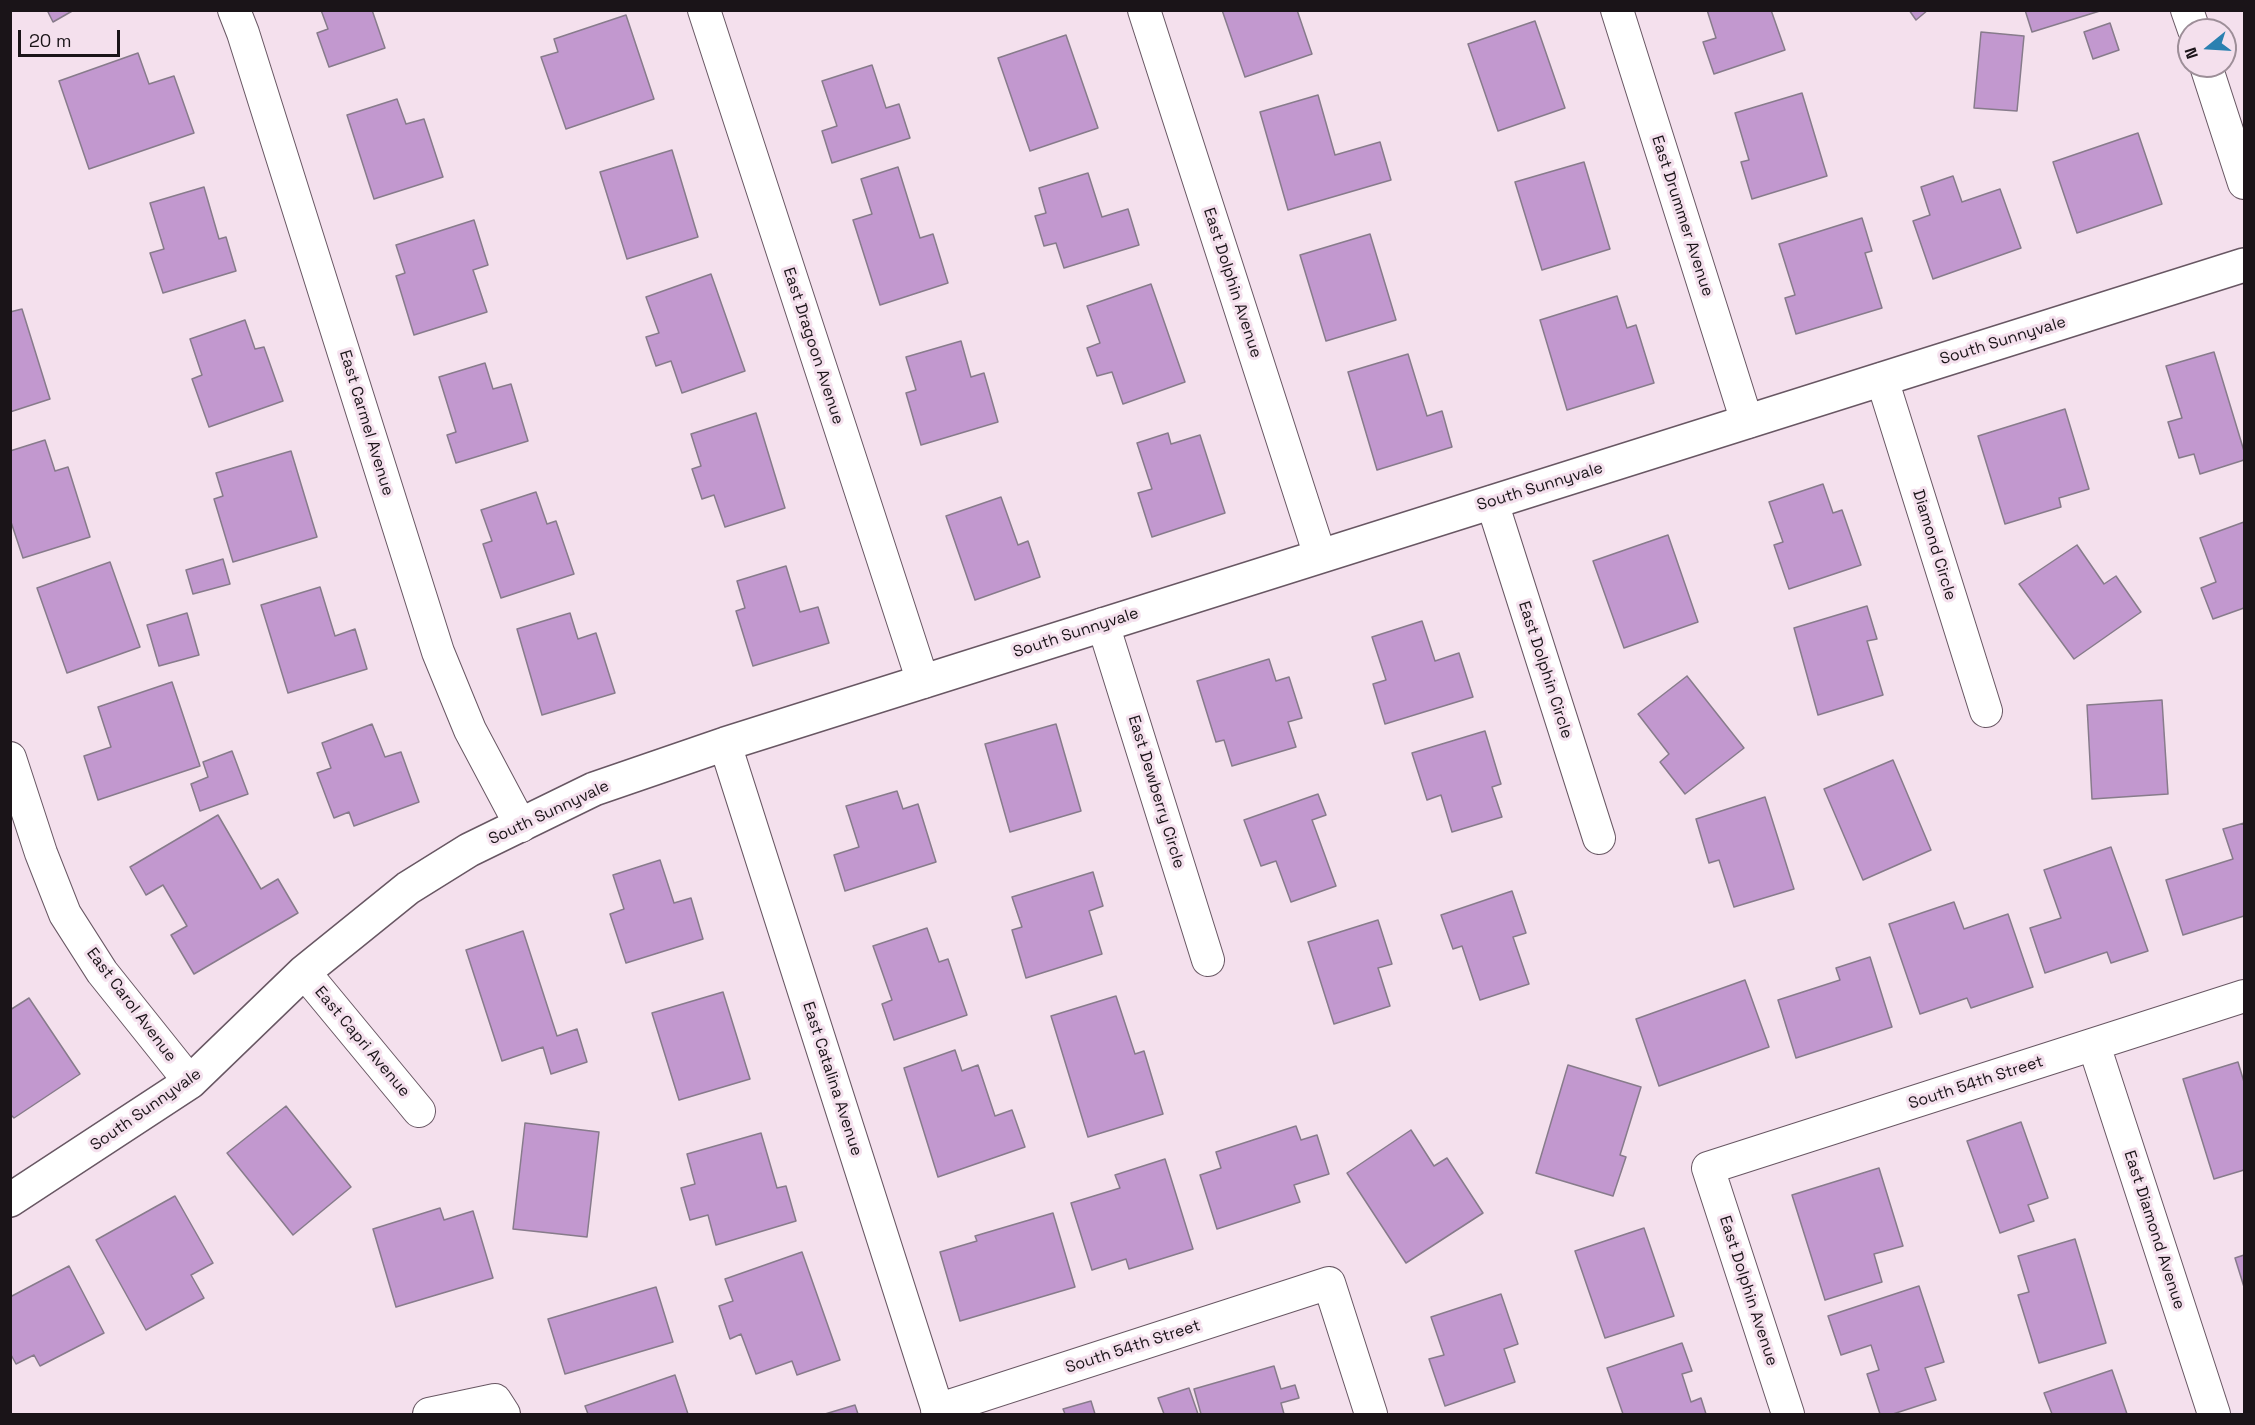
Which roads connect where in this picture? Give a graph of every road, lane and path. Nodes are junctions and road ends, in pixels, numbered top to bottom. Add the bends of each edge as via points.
1 (234, 10) edge
2 (704, 10) edge
3 (1144, 10) edge
4 (1617, 10) edge
5 (2210, 78) edge
6 (2244, 183) edge
7 (2244, 265) edge
8 (1882, 379) junction
9 (1747, 422) junction
10 (1492, 502) junction
11 (1320, 556) junction
12 (1103, 624) junction
13 (923, 682) junction
14 (1986, 711) dead end
15 (725, 744) junction
16 (10, 758) edge
17 (520, 826) junction
18 (1599, 838) dead end
19 (1208, 960) dead end
20 (304, 972) junction
21 (2244, 996) edge
22 (2094, 1045) junction
23 (190, 1082) junction
24 (419, 1111) dead end
25 (1708, 1168) joint
26 (10, 1200) edge
27 (500, 1407) edge
28 (938, 1412) edge
29 (429, 1414) edge
30 (1371, 1414) edge
31 (1788, 1414) edge
32 (2214, 1414) edge

1 - 17 street, East Carmel Avenue via 438,652 470,730
2 - 13 street, East Dragoon Avenue
3 - 11 street, East Dolphin Avenue
4 - 9 street, East Drummer Avenue
5 - 6 street
7 - 8 street, South Sunnyvale
8 - 9 street, South Sunnyvale
8 - 14 street, Diamond Circle
9 - 10 street, South Sunnyvale
10 - 11 street, South Sunnyvale
10 - 18 street, East Dolphin Circle
11 - 12 street, South Sunnyvale
12 - 13 street, South Sunnyvale
12 - 19 street, East Dewberry Circle
13 - 15 street, South Sunnyvale
15 - 17 street, South Sunnyvale via 594,789
15 - 28 street, East Catalina Avenue
16 - 23 street, East Carol Avenue via 65,914 102,972
17 - 20 street, South Sunnyvale via 469,850 408,888
20 - 23 street, South Sunnyvale
20 - 24 street, East Capri Avenue
21 - 22 street, South 54th Street
22 - 25 street, South 54th Street
22 - 32 street, East Diamond Avenue
23 - 26 street, South Sunnyvale
25 - 31 street, East Dolphin Avenue
27 - 29 street
28 - 30 street, South 54th Street via 1329,1283

